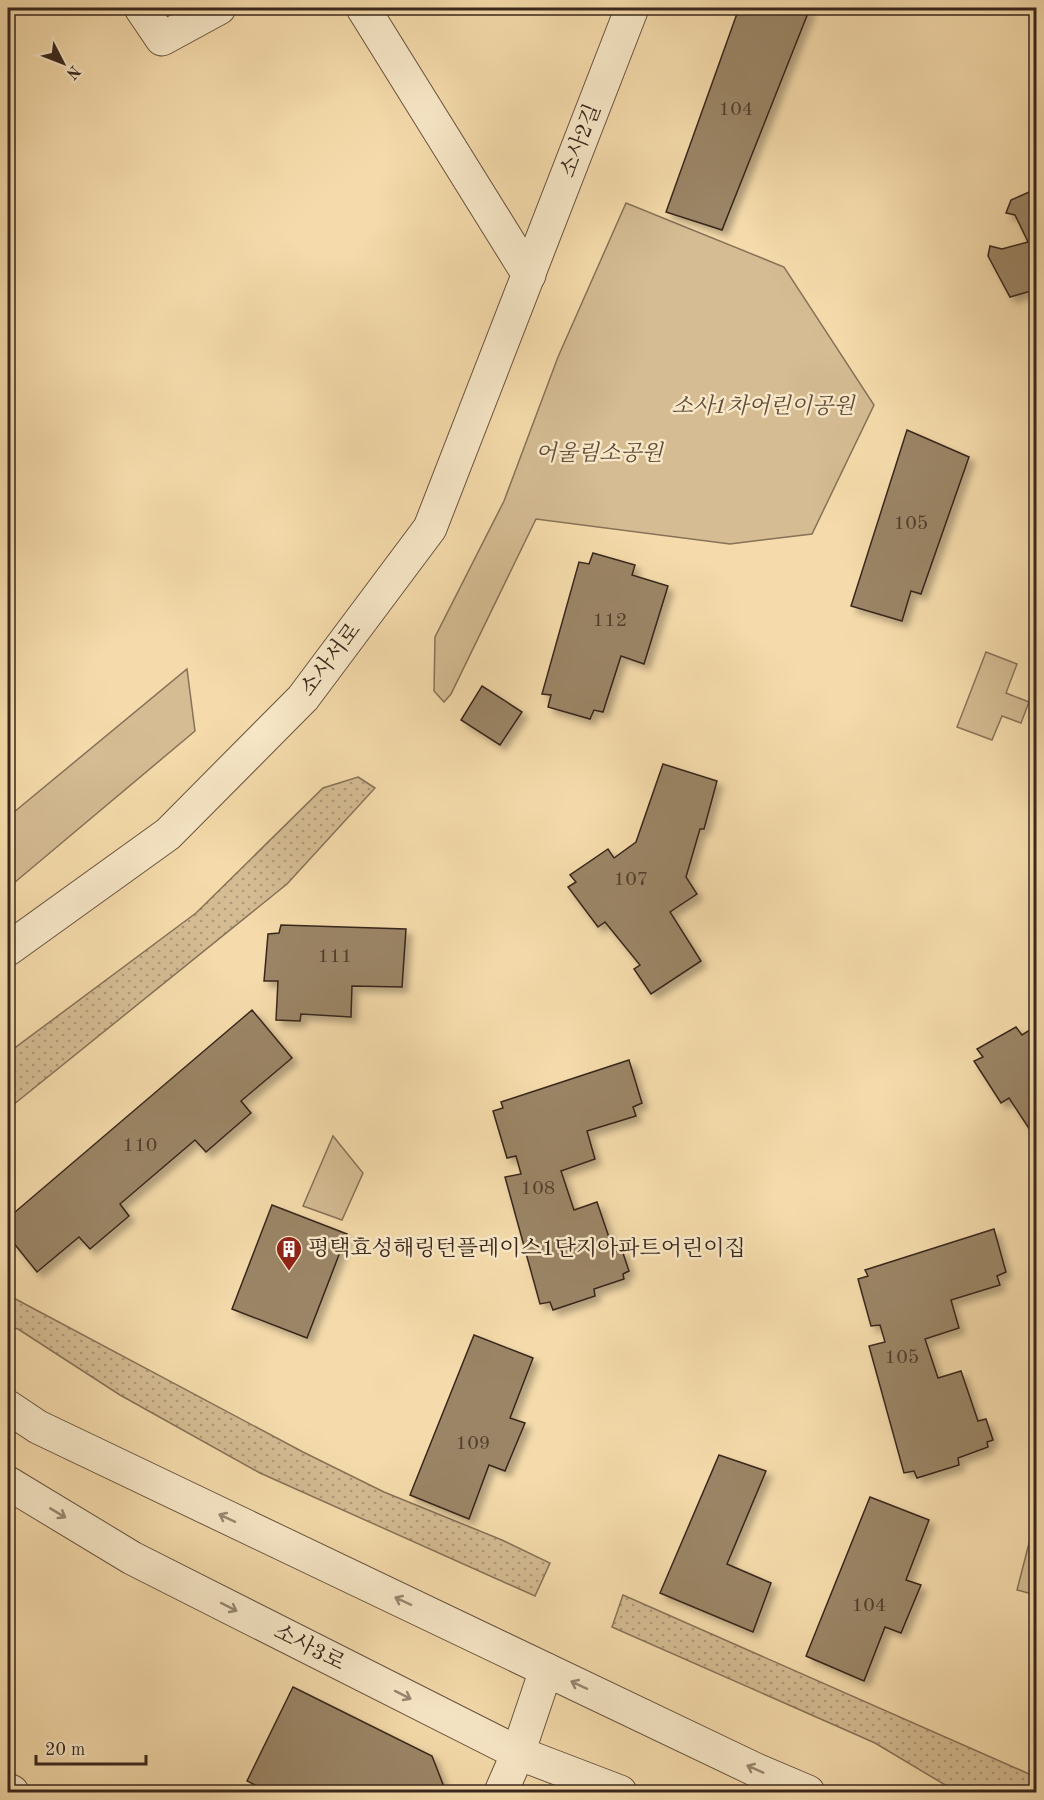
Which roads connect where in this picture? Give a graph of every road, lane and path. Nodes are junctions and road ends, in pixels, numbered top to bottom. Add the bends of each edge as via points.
1 (141, 8) edge
2 (219, 8) edge
3 (363, 8) edge
4 (632, 8) edge
5 (529, 275) junction
6 (8, 949) edge
7 (8, 1407) edge
8 (8, 1483) edge
9 (546, 1670) junction
10 (518, 1753) junction
11 (8, 1790) edge
12 (12, 1792) edge
13 (501, 1792) edge
14 (620, 1792) edge
15 (808, 1792) edge

1 - 2 street via 162,39
3 - 5 street
4 - 5 street, 소사2길
5 - 6 street, 소사서로 via 430,528 303,698 168,834
9 -> 7 street via 38,1427
8 -> 10 street, 소사3로 via 132,1558
9 - 10 street
15 -> 9 street
10 - 13 street
10 - 14 street, 소사3로
11 - 12 street

